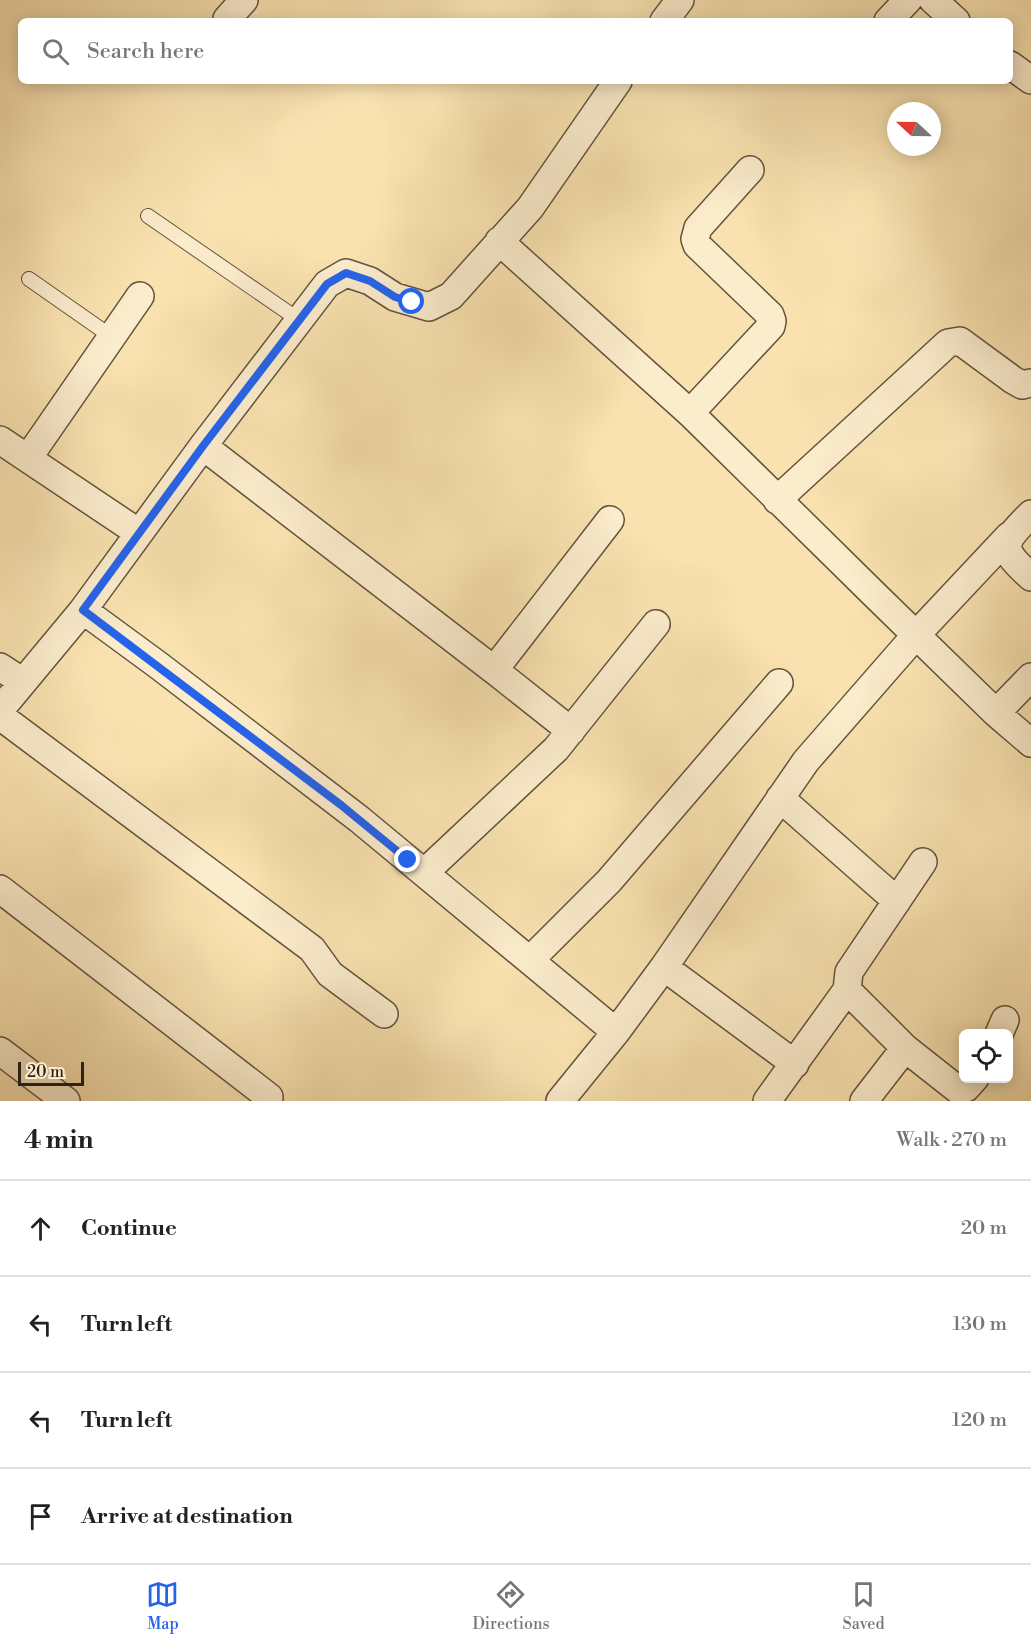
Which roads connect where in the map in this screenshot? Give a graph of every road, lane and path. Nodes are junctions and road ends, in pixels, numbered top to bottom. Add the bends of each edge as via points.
1 (680, 0) edge
2 (908, 0) edge
3 (933, 0) edge
4 (666, 18) edge
5 (891, 18) edge
6 (953, 18) edge
7 (1013, 67) edge
8 (1031, 80) edge
9 (616, 84) edge
10 (750, 170) dead end
11 (148, 216) dead end
12 (499, 241) junction
13 (29, 279) dead end
14 (140, 296) dead end
15 (299, 320) junction
16 (112, 337) junction
17 (1031, 383) edge
18 (690, 413) junction
19 (0, 440) edge
20 (203, 446) junction
21 (28, 458) junction
22 (777, 500) junction
23 (1031, 514) edge
24 (610, 520) dead end
25 (139, 533) junction
26 (1009, 536) junction
27 (1031, 577) edge
28 (83, 610) junction
29 (656, 624) dead end
30 (916, 635) junction
31 (0, 667) edge
32 (494, 670) junction
33 (1031, 677) edge
34 (23, 682) junction
35 (779, 683) dead end
36 (0, 710) edge
37 (996, 713) junction
38 (0, 716) edge
39 (571, 731) junction
40 (1031, 743) edge
41 (780, 798) junction
42 (923, 862) dead end
43 (424, 873) junction
44 (0, 889) edge
45 (897, 901) junction
46 (530, 960) junction
47 (664, 967) junction
48 (847, 990) junction
49 (384, 1014) dead end
50 (616, 1032) junction
51 (905, 1048) junction
52 (0, 1052) edge
53 (795, 1064) junction
54 (970, 1083) edge
55 (269, 1097) dead end
56 (565, 1099) edge
57 (66, 1101) edge
58 (768, 1101) edge
59 (864, 1101) edge

1 - 4 street
2 - 5 street
3 - 6 street
7 - 8 street
9 - 12 street via 530,208
10 - 18 street via 698,228 695,239 770,315 771,326
11 - 15 lane
12 - 15 street via 451,296 429,307 395,297 370,281 346,273 327,284
12 - 18 street
13 - 16 lane
14 - 16 street
15 - 20 street
16 - 21 street
17 - 22 street via 1022,385 1013,380 960,341 948,343
18 - 22 street
19 - 21 street
20 - 25 street
20 - 32 street
21 - 25 street
22 - 30 street
23 - 26 street
24 - 32 street
25 - 28 street
26 - 27 street via 1010,557
26 - 30 street
28 - 34 street
28 - 43 street via 341,805
29 - 39 street
30 - 37 street
30 - 41 street via 806,761
31 - 34 street
32 - 39 street
33 - 37 street
34 - 36 street
35 - 46 street via 609,882
37 - 40 street
38 - 49 street via 312,949 330,974
39 - 43 street
41 - 45 street
41 - 47 street
42 - 45 street
43 - 46 street
44 - 55 street
45 - 48 street via 849,972
46 - 50 street
47 - 50 street
47 - 53 street
48 - 51 street
48 - 53 street
50 - 56 street
51 - 54 street via 957,1089
51 - 59 street
52 - 57 street
53 - 58 street

